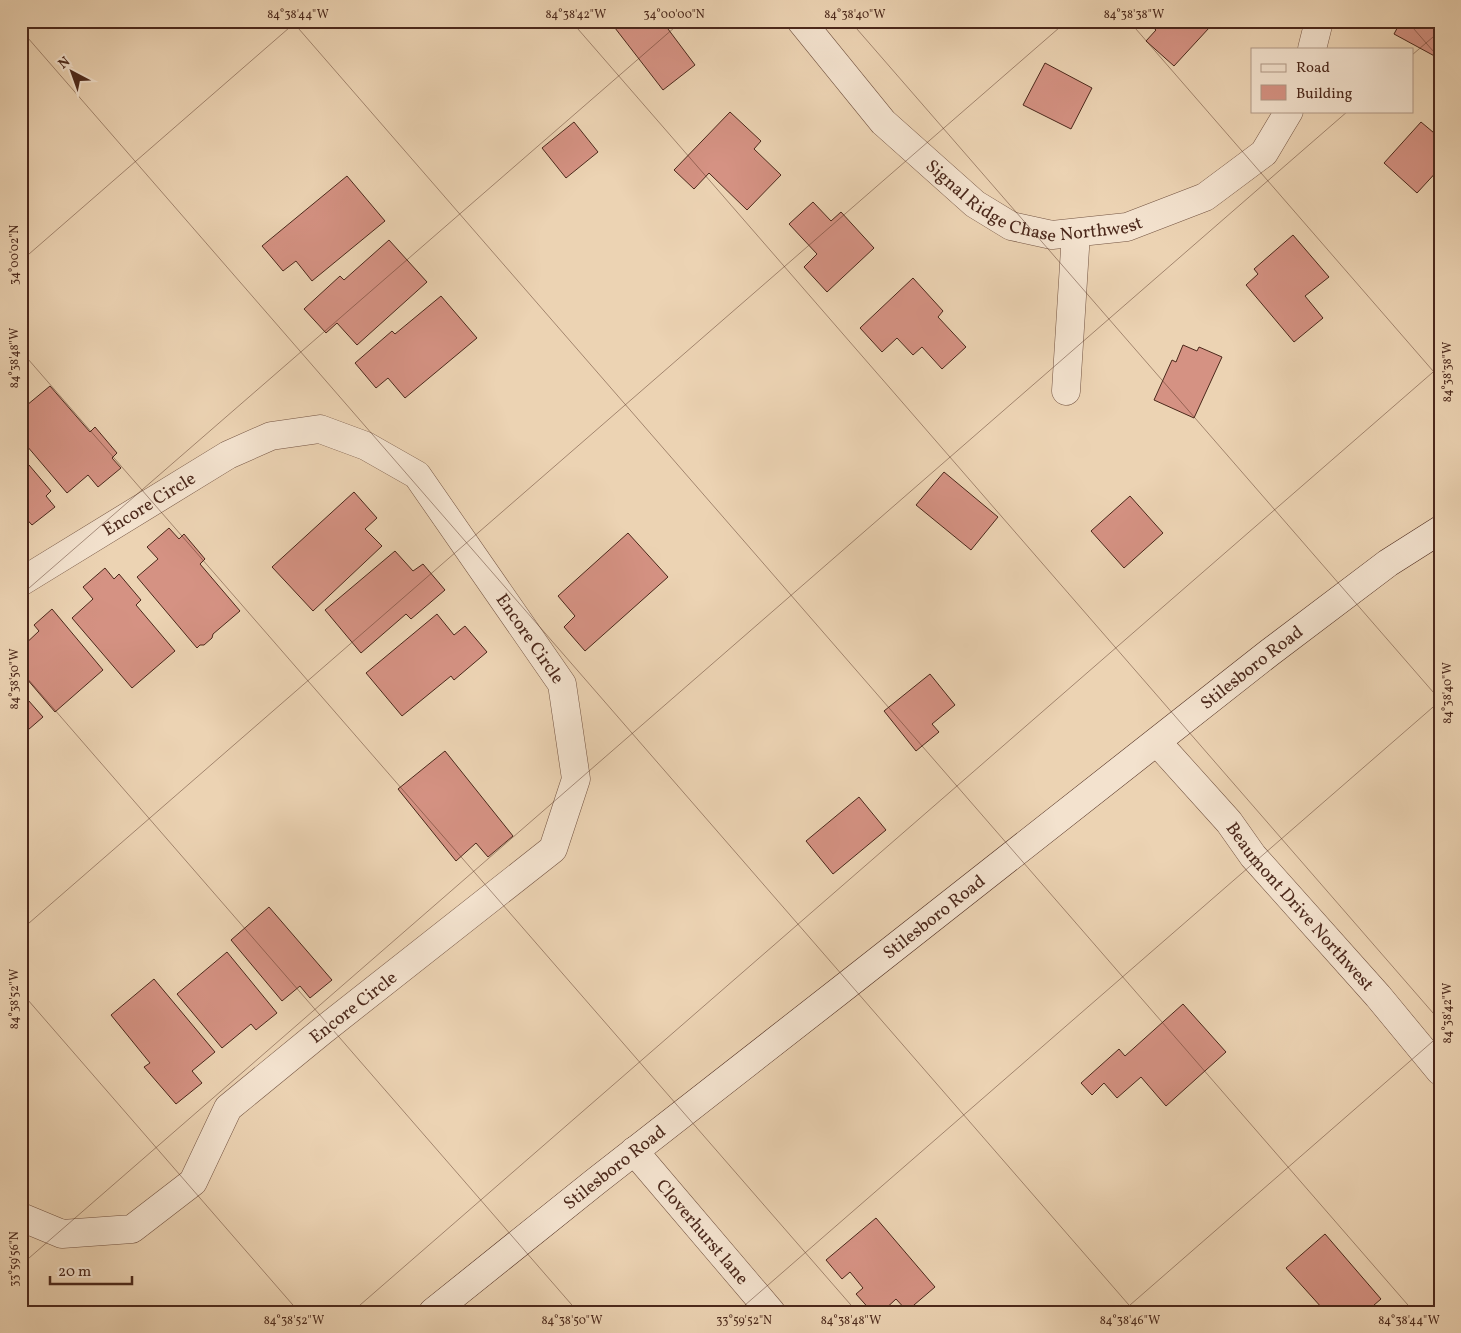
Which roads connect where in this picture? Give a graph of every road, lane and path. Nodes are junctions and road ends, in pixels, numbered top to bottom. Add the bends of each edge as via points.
1 (801, 21) edge
2 (1319, 21) edge
3 (1312, 48) edge
4 (1288, 112) edge
5 (1076, 233) junction
6 (1066, 391) dead end
7 (1440, 530) edge
8 (21, 582) edge
9 (1157, 742) junction
10 (1440, 1071) edge
11 (634, 1152) junction
12 (21, 1216) edge
13 (433, 1312) edge
14 (771, 1312) edge

1 - 5 street, Signal Ridge Chase Northwest via 883,122 976,204 1010,226 1052,235
2 - 3 street
4 - 5 street, Signal Ridge Chase Northwest via 1264,153 1205,197 1127,227
5 - 6 street
7 - 9 street, Stilesboro Road via 1366,579
8 - 12 street, Encore Circle via 228,455 271,436 320,429 366,446 417,475 562,684 576,779 553,849 228,1108 194,1182 132,1229 62,1234
9 - 10 street, Beaumont Drive Northwest via 1230,822 1253,856
9 - 11 street, Stilesboro Road
11 - 13 street, Stilesboro Road
11 - 14 street, Cloverhurst lane

